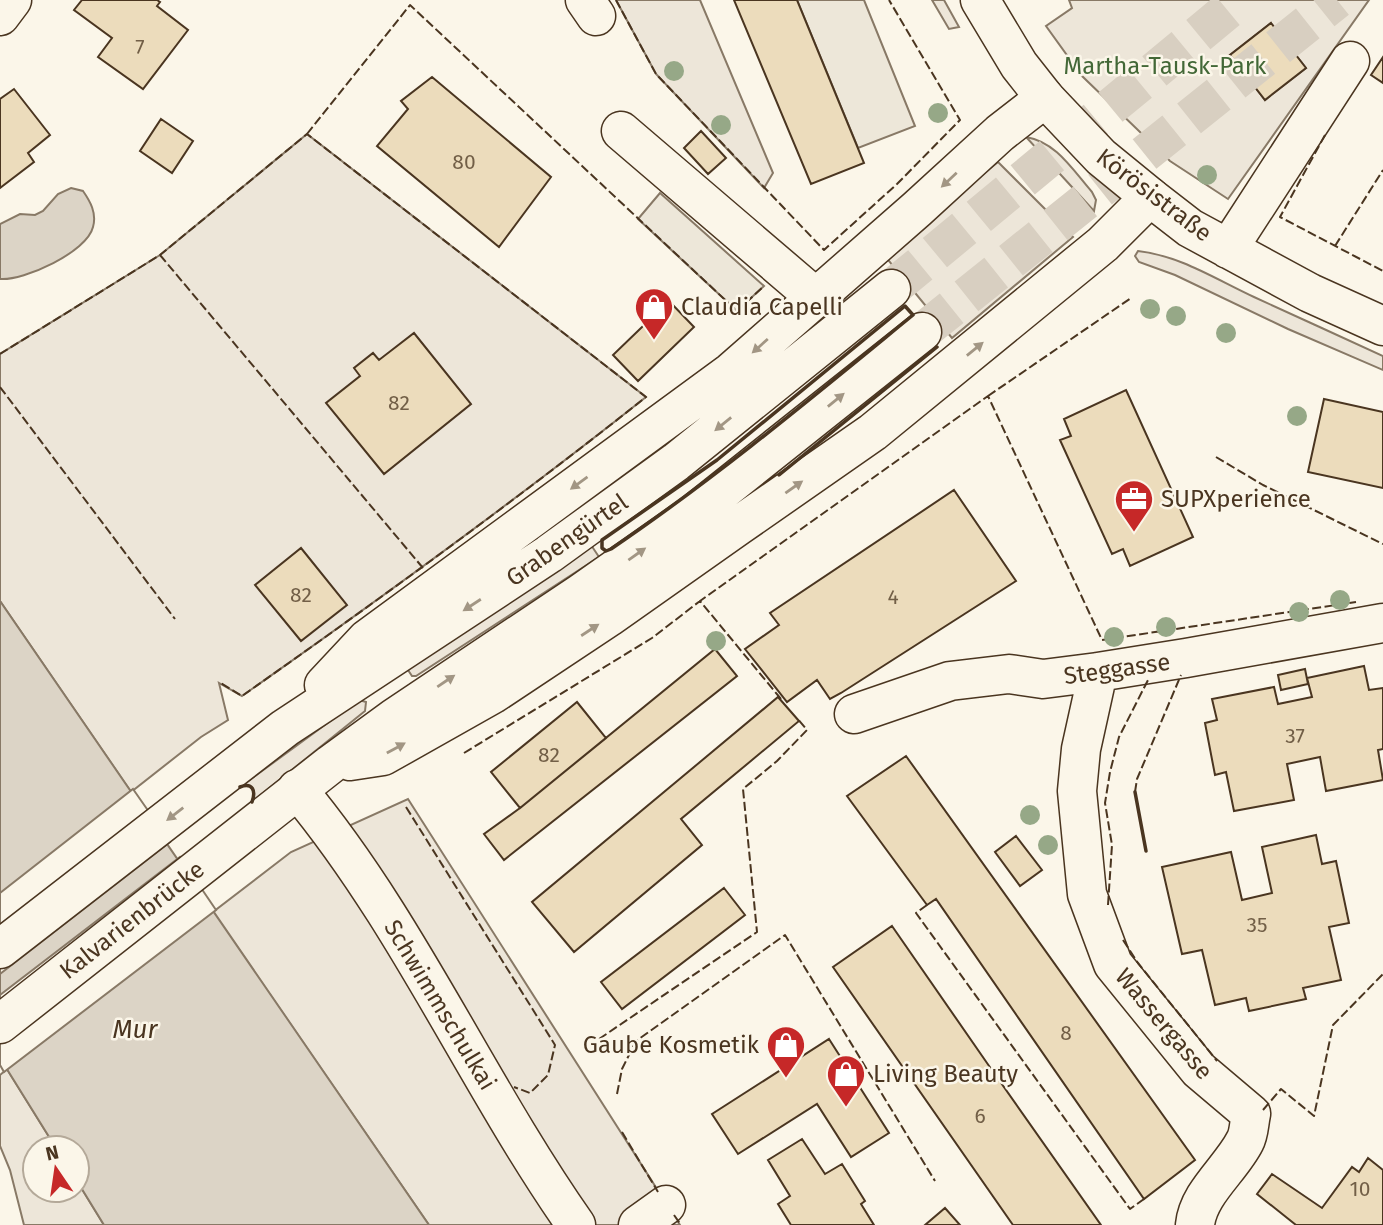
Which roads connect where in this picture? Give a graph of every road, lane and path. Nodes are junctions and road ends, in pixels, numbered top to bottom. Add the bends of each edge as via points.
1 (12, 0) edge
2 (980, 0) edge
3 (0, 16) edge
4 (1350, 61) dead end
5 (1045, 98) junction
6 (621, 131) dead end
7 (1150, 197) junction
8 (1228, 249) junction
9 (891, 289) tunnel mouth
10 (815, 298) junction
11 (1383, 326) edge
12 (922, 332) tunnel mouth
13 (1383, 623) edge
14 (1098, 672) junction
15 (854, 715) dead end
16 (285, 728) junction
17 (331, 764) junction
18 (297, 789) junction
19 (263, 816) joint
20 (0, 949) edge
21 (0, 1024) edge
22 (576, 1225) edge
23 (1195, 1225) edge

1 - 3 main road
2 - 5 main road, Körösistraße
4 - 8 main road via 1303,106
5 - 7 main road, Körösistraße via 1101,158
5 -> 10 main road via 999,133
6 - 10 main road
7 - 8 main road, Körösistraße via 1189,228
17 -> 7 main road via 383,756 493,694 609,617 873,432 1103,244
8 - 11 main road, Körösistraße
9 -> 16 main road, Grabengürtel via 676,462 560,547
10 -> 16 main road via 731,372 367,639
17 -> 12 main road, Grabengürtel via 692,515
13 - 14 main road, Steggasse
14 - 15 main road, Steggasse via 1042,679 1009,674 950,681
14 - 23 main road, Wassergasse via 1077,791 1087,894 1113,964 1199,1070 1251,1115 1247,1139 1209,1193
16 -> 20 main road, Grabengürtel
17 - 18 main road, Grabengürtel
18 - 19 main road, Grabengürtel
18 - 22 main road, Schwimmschulkai via 355,864 537,1169
19 - 21 main road, Kalvarienbrücke

